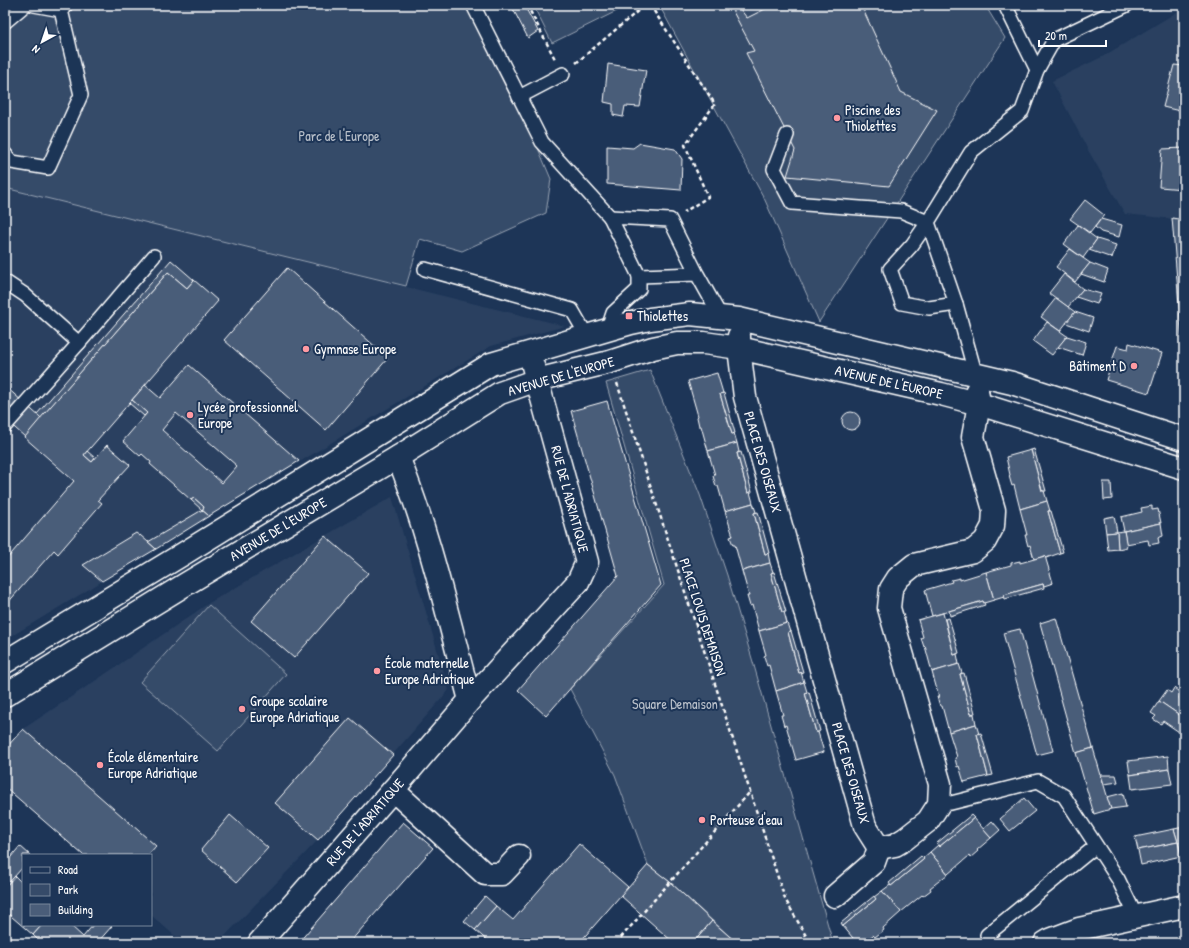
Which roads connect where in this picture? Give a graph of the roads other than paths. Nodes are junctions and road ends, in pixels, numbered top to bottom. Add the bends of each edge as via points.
1 (24, 5) edge
2 (34, 5) edge
3 (473, 5) edge
4 (1005, 5) edge
5 (1127, 5) edge
6 (63, 7) edge
7 (5, 22) edge
8 (1037, 70) junction
9 (563, 74) road end
10 (519, 97) junction
11 (788, 135) dead end
12 (5, 154) edge
13 (610, 217) junction
14 (928, 222) junction
15 (154, 256) dead end
16 (425, 270) dead end
17 (697, 274) junction
18 (639, 276) junction
19 (5, 283) edge
20 (956, 304) junction
21 (730, 318) junction
22 (597, 334) junction
23 (79, 343) junction
24 (739, 348) junction
25 (530, 352) junction
26 (976, 376) junction
27 (537, 380) junction
28 (979, 404) junction
29 (5, 426) edge
30 (1184, 438) edge
31 (398, 457) junction
32 (1184, 468) edge
33 (5, 662) edge
34 (5, 695) edge
35 (470, 700) junction
36 (393, 790) junction
37 (939, 804) junction
38 (1096, 846) junction
39 (879, 848) junction
40 (519, 856) dead end
41 (835, 896) dead end
42 (1184, 906) edge
43 (1136, 916) junction
44 (987, 934) dead end
45 (1049, 942) edge
46 (259, 943) edge

1 - 7 lane
2 - 6 lane
3 - 10 lane
4 - 8 lane
5 - 8 lane via 1054,40
6 - 12 lane via 81,95 48,168 12,162
8 - 14 lane via 1022,111 971,152
9 - 10 lane
10 - 13 lane via 542,142
11 - 14 lane via 774,169 792,204 901,211
13 - 17 lane via 670,220
13 - 18 lane
14 - 20 lane
14 - 20 lane via 912,245 890,269 902,303 929,308
15 - 23 lane
16 - 22 lane via 572,310
17 - 18 lane
17 - 21 lane
18 - 22 lane via 639,289 613,313
19 - 23 lane via 24,295
20 - 26 lane
21 - 22 street, AVENUE DE L'EUROPE via 690,314 650,319
21 - 24 street, PLACE DES OISEAUX
21 - 26 street, AVENUE DE L'EUROPE
22 - 25 street, AVENUE DE L'EUROPE
23 - 29 lane
24 - 27 street, AVENUE DE L'EUROPE via 677,343
24 - 28 street, AVENUE DE L'EUROPE
24 - 39 street, PLACE DES OISEAUX via 745,398 865,826
25 - 27 street, RUE DE L'ADRIATIQUE
25 - 33 street, AVENUE DE L'EUROPE via 491,364
26 - 28 street
26 - 30 street, AVENUE DE L'EUROPE via 1012,384
27 - 31 street, AVENUE DE L'EUROPE via 500,393
27 - 35 street, RUE DE L'ADRIATIQUE via 587,562 578,582
28 - 32 street, AVENUE DE L'EUROPE
28 - 37 street via 973,437 994,510 993,526 985,541 973,551 914,565 898,578 891,589 889,608 940,784
31 - 34 street, AVENUE DE L'EUROPE
31 - 35 street via 424,529
35 - 36 street, RUE DE L'ADRIATIQUE
36 - 40 street via 486,874 502,874
36 - 46 street, RUE DE L'ADRIATIQUE
37 - 38 lane via 1038,781 1064,796
37 - 39 street via 928,821 906,839 895,845
38 - 43 lane via 1118,879
38 - 44 lane
39 - 41 street via 874,862
42 - 43 street
43 - 45 street via 1080,929

